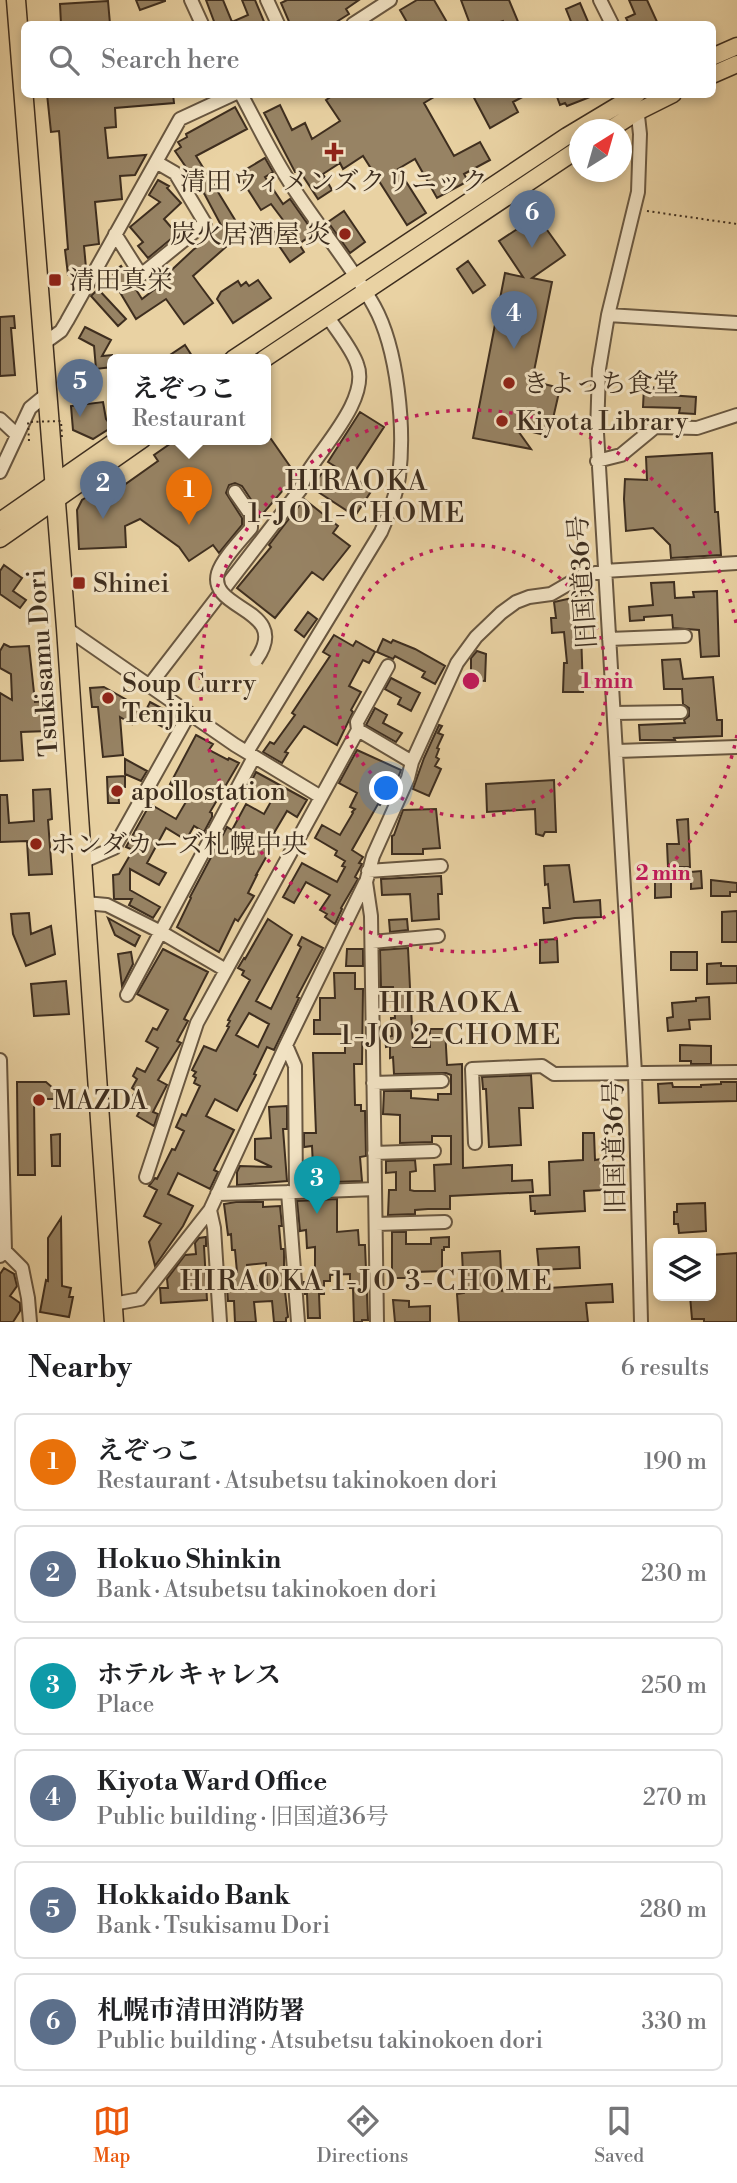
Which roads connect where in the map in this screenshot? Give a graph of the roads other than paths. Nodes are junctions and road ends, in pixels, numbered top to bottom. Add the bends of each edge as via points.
1 (16, 0) edge
2 (191, 0) edge
3 (267, 0) edge
4 (390, 0) edge
5 (600, 0) edge
6 (201, 21) edge
7 (277, 21) edge
8 (358, 21) edge
9 (610, 21) edge
10 (737, 47) edge
11 (716, 55) edge
12 (21, 64) edge
13 (737, 64) edge
14 (716, 73) edge
15 (24, 98) edge
16 (226, 98) edge
17 (243, 98) edge
18 (636, 99) edge
19 (618, 119) edge
20 (569, 154) edge
21 (156, 162) junction
22 (115, 234) junction
23 (360, 285) junction
24 (608, 315) junction
25 (328, 317) junction
26 (737, 323) edge
27 (43, 344) junction
28 (242, 354) edge
29 (271, 354) edge
30 (47, 394) junction
31 (737, 415) edge
32 (0, 419) edge
33 (16, 434) junction
34 (110, 445) edge
35 (134, 445) edge
36 (597, 461) junction
37 (0, 472) edge
38 (55, 491) junction
39 (235, 492) dead end
40 (1, 533) edge
41 (737, 563) edge
42 (604, 572) junction
43 (66, 628) junction
44 (685, 636) dead end
45 (609, 639) junction
46 (254, 662) dead end
47 (388, 666) dead end
48 (149, 686) junction
49 (681, 712) dead end
50 (614, 713) junction
51 (189, 714) junction
52 (358, 730) junction
53 (737, 747) edge
54 (617, 751) junction
55 (250, 755) junction
56 (412, 762) junction
57 (321, 797) junction
58 (82, 862) junction
59 (441, 866) dead end
60 (367, 877) junction
61 (85, 902) junction
62 (159, 931) junction
63 (438, 936) dead end
64 (372, 942) junction
65 (225, 969) junction
66 (127, 995) dead end
67 (286, 1045) junction
68 (0, 1060) edge
69 (737, 1072) edge
70 (635, 1073) junction
71 (442, 1081) dead end
72 (373, 1083) junction
73 (0, 1102) edge
74 (475, 1143) dead end
75 (434, 1151) dead end
76 (374, 1153) junction
77 (2, 1165) edge
78 (146, 1177) dead end
79 (375, 1189) junction
80 (292, 1192) junction
81 (217, 1194) junction
82 (210, 1210) junction
83 (445, 1223) dead end
84 (376, 1224) junction
85 (2, 1254) edge
86 (113, 1313) edge
87 (30, 1322) edge
88 (220, 1322) edge
89 (298, 1322) edge
90 (377, 1322) edge
91 (641, 1322) edge

1 - 12 highway, Tsukisamu Dori
2 - 6 street
3 - 7 street
4 - 8 street
5 - 9 street
10 - 11 main road
13 - 14 main road
15 - 27 highway, Tsukisamu Dori
16 - 21 street via 180,120
17 - 23 street via 287,178
18 - 19 main road
18 - 23 main road via 567,136
18 - 24 street, 旧国道36号 via 640,175
20 - 23 main road
21 - 22 street
21 - 22 street via 175,173 205,223 141,275
22 - 27 street via 61,331
23 - 25 main road
23 - 28 main road
23 - 55 street via 385,327 396,376 400,437 396,493 369,555
24 - 26 street
24 - 36 street, 旧国道36号 via 599,369
25 - 29 main road
25 - 48 street via 358,365 358,390 351,407 300,490
27 - 30 highway, Tsukisamu Dori
30 - 33 street via 30,408
30 - 38 highway, Tsukisamu Dori
31 - 36 street via 697,428 655,427 621,455
32 - 33 street
33 - 37 street
34 - 38 main road
35 - 38 main road
36 - 42 street, 旧国道36号
38 - 40 main road
38 - 43 highway, Tsukisamu Dori
39 - 46 street, bridge via 251,515 251,528 220,568 217,582 267,635
41 - 42 street
42 - 45 street, 旧国道36号
42 - 56 street via 582,576 551,594 516,602 476,637 457,663
43 - 48 street
43 - 58 highway, Tsukisamu Dori
44 - 45 street
45 - 50 street, 旧国道36号
47 - 52 street via 357,722
48 - 51 street
49 - 50 street
50 - 54 street, 旧国道36号
51 - 55 street
51 - 58 street via 114,848
52 - 56 street
52 - 57 street
53 - 54 street
54 - 70 street, 旧国道36号
55 - 57 street
55 - 62 street
56 - 60 street
57 - 65 street
58 - 61 highway, Tsukisamu Dori
59 - 60 street
60 - 64 street
60 - 67 street
61 - 62 street via 107,905
61 - 86 highway, Tsukisamu Dori
62 - 65 street
62 - 66 street
63 - 64 street
64 - 72 street
65 - 78 street via 197,1023
67 - 80 street via 295,1066
67 - 81 street
68 - 73 street
69 - 70 street
70 - 74 street via 554,1074 542,1066 472,1069
70 - 91 street, 旧国道36号
71 - 72 street
72 - 76 street
73 - 77 street
75 - 76 street
76 - 79 street
77 - 85 street
79 - 80 street
79 - 84 street
80 - 81 street
80 - 89 street
81 - 82 street
82 - 86 street via 140,1299
82 - 88 street
83 - 84 street
84 - 90 street
85 - 87 street via 22,1268

